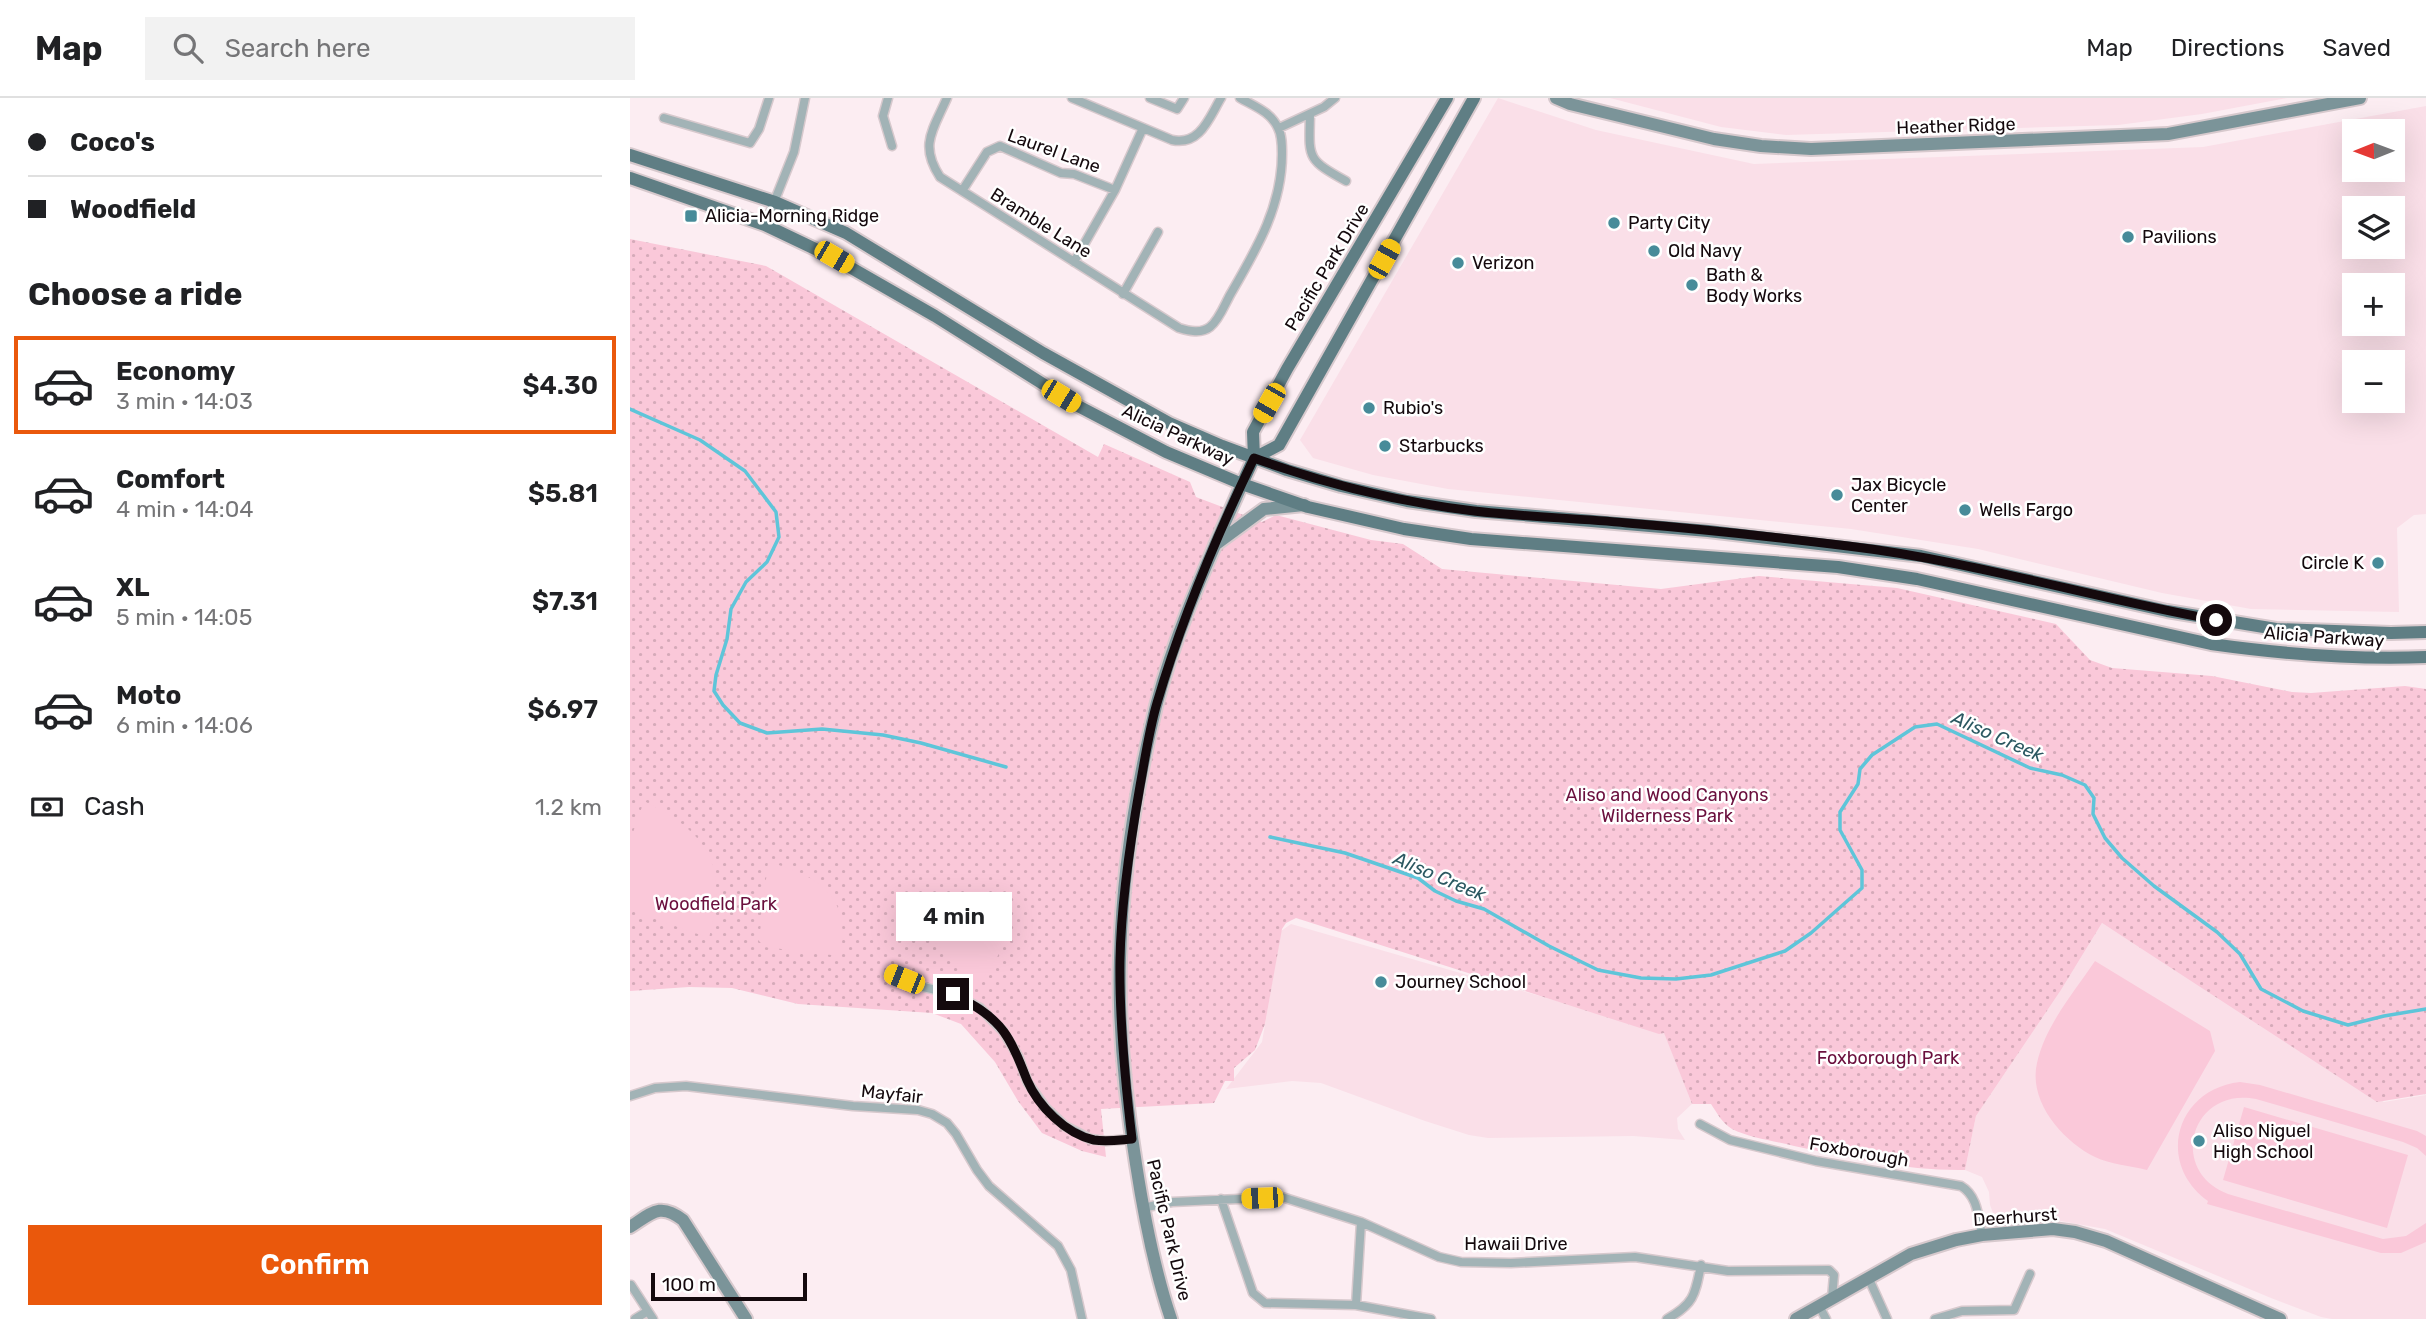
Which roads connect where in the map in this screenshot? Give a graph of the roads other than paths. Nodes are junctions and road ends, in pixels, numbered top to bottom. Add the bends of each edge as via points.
1 (769, 98) edge
2 (805, 98) edge
3 (888, 98) edge
4 (947, 98) edge
5 (1072, 98) edge
6 (1150, 98) edge
7 (1184, 98) edge
8 (1221, 98) edge
9 (1240, 98) edge
10 (1335, 98) edge
11 (1447, 98) edge
12 (1474, 98) edge
13 (1556, 98) edge
14 (2360, 98) edge
15 (1310, 114) junction
16 (664, 118) dead end
17 (1143, 128) junction
18 (1279, 128) junction
19 (892, 146) dead end
20 (630, 155) edge
21 (630, 178) edge
22 (1346, 181) dead end
23 (1115, 190) junction
24 (962, 191) junction
25 (775, 202) junction
26 (765, 225) junction
27 (1158, 232) dead end
28 (1074, 262) junction
29 (1123, 294) junction
30 (1254, 458) junction
31 (1242, 484) junction
32 (1305, 505) junction
33 (1212, 547) junction
34 (2426, 632) edge
35 (2426, 657) edge
36 (889, 974) dead end
37 (630, 1096) edge
38 (1700, 1124) dead end
39 (1131, 1133) junction
40 (1221, 1199) junction
41 (1142, 1208) junction
42 (1361, 1222) junction
43 (630, 1227) edge
44 (1982, 1235) junction
45 (1701, 1265) junction
46 (2030, 1274) dead end
47 (1868, 1277) junction
48 (631, 1285) edge
49 (1832, 1298) junction
50 (1356, 1305) junction
51 (1819, 1306) junction
52 (2014, 1314) edge
53 (651, 1315) edge
54 (635, 1319) edge
55 (746, 1319) edge
56 (1082, 1319) edge
57 (1171, 1319) edge
58 (1432, 1319) edge
59 (1667, 1319) edge
60 (1796, 1319) edge
61 (1826, 1319) edge
62 (1887, 1319) edge
63 (1935, 1319) edge
64 (2280, 1319) edge

1 - 16 street via 750,143
2 - 25 street via 794,152
3 - 19 street via 883,116
4 - 24 street, Bramble Lane via 929,139 930,161 940,177
5 - 17 street
6 - 7 street via 1174,108 1179,108
8 - 17 street via 1191,141 1183,143
9 - 18 street via 1264,111
10 - 15 street
11 - 30 main road, Pacific Park Drive via 1253,432
12 - 30 main road via 1279,445
13 - 14 street, Heather Ridge via 1714,139 1811,149 2168,134
15 - 18 street
15 - 22 street via 1310,154 1324,169
17 - 23 street
18 - 29 street, Bramble Lane via 1282,164 1270,220 1215,322 1201,331 1179,328
20 - 25 main road, Alicia Parkway
21 - 26 main road, Alicia Parkway
23 - 24 street, Laurel Lane via 1060,173 1000,146 987,152
23 - 28 street
24 - 28 street, Bramble Lane
25 - 26 street
25 - 30 main road, Alicia Parkway via 846,233 1107,390 1169,423
26 - 31 main road, Alicia Parkway via 834,257 1078,406 1166,452
27 - 29 street
28 - 29 street, Bramble Lane
30 - 31 main road, Pacific Park Drive
30 - 34 main road, Alicia Parkway via 1341,486 1418,503 1921,556 2167,611 2276,629
31 - 32 main road, Alicia Parkway
31 - 33 street, Pacific Park Drive
32 - 33 street via 1263,509
32 - 35 main road, Alicia Parkway via 1471,539 1838,567 1917,579 2211,644 2336,657
33 - 39 street, Pacific Park Drive via 1156,704 1126,880 1120,959
36 - 39 street via 953,994 980,1008 1003,1031 1028,1083 1065,1126 1090,1139 1106,1141
37 - 56 street, Mayfair via 686,1086 933,1114 956,1134 989,1186 1058,1245 1071,1270
38 - 44 street, Foxborough via 1730,1140 1816,1161 1961,1186 1975,1201
39 - 41 street, Pacific Park Drive
40 - 41 street, Hawaii Drive
40 - 42 street, Hawaii Drive via 1282,1197
40 - 50 street via 1253,1293 1265,1303
41 - 57 street, Pacific Park Drive
42 - 45 street, Hawaii Drive via 1439,1257 1461,1262 1635,1257
42 - 50 street
43 - 55 street via 656,1210 670,1210 683,1220
44 - 47 street, Deerhurst via 1912,1254
44 - 64 street, Deerhurst via 2053,1229 2075,1232 2106,1241
45 - 49 street, Hawaii Drive via 1728,1271 1829,1270 1834,1275
45 - 59 street via 1695,1297
46 - 52 street
47 - 49 street, Deerhurst
47 - 62 street
48 - 53 street
49 - 51 street, Deerhurst
50 - 58 street
51 - 60 street, Deerhurst
51 - 61 street
52 - 63 street via 1962,1311
53 - 54 street

